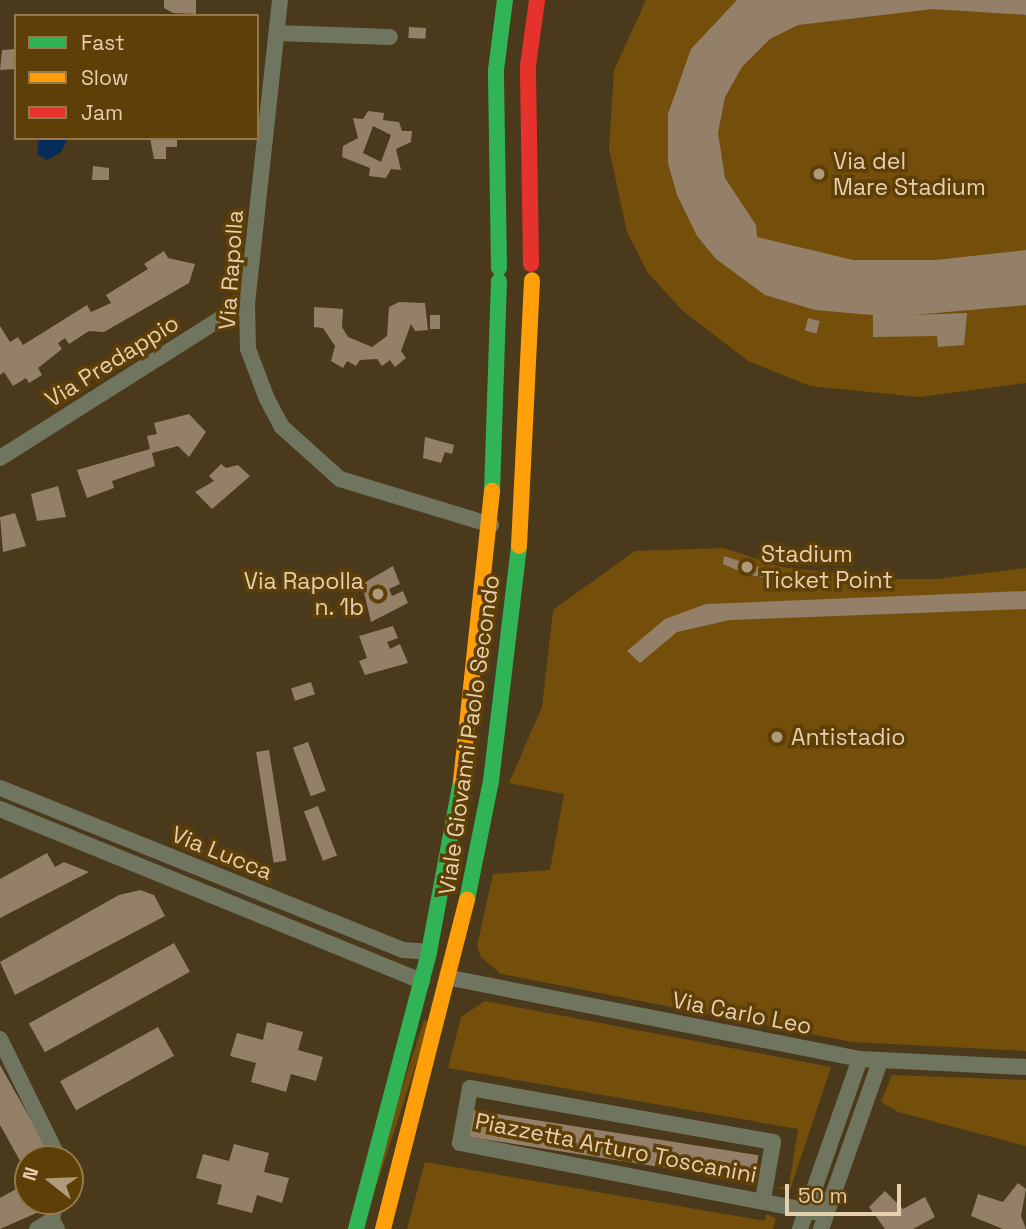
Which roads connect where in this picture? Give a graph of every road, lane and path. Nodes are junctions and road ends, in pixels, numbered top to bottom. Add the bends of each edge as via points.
1 (280, 0) edge
2 (505, 0) edge
3 (537, 0) edge
4 (277, 33) junction
5 (390, 37) dead end
6 (532, 272) junction
7 (499, 274) junction
8 (247, 302) junction
9 (0, 458) edge
10 (491, 525) junction
11 (521, 530) junction
12 (0, 788) edge
13 (0, 809) edge
14 (429, 952) junction
15 (451, 978) junction
16 (422, 981) junction
17 (0, 1038) edge
18 (860, 1059) junction
19 (880, 1061) junction
20 (1026, 1067) edge
21 (53, 1145) edge
22 (763, 1199) junction
23 (808, 1208) junction
24 (823, 1222) edge
25 (55, 1225) edge
26 (37, 1229) edge
27 (356, 1229) edge
28 (383, 1229) edge
29 (800, 1229) edge

1 - 4 street, Via Rapolla
2 - 7 main road, Viale Giovanni Paolo Secondo via 496,70
3 - 6 main road, Viale Giovanni Paolo Secondo via 527,78
4 - 5 street
4 - 8 street, Via Rapolla
6 - 7 main road via 511,256
6 - 7 main road via 513,291
6 - 11 main road, Viale Giovanni Paolo Secondo
7 - 10 main road, Viale Giovanni Paolo Secondo
8 - 9 street, Via Predappio
8 - 10 street, Via Rapolla via 248,349 267,399 303,449 340,479
10 - 11 main road
10 - 14 main road, Viale Giovanni Paolo Secondo via 465,759
11 - 15 main road, Viale Giovanni Paolo Secondo via 491,781
12 - 14 street, Via Lucca via 403,950
13 - 16 street, Via Lucca
14 - 16 main road, Viale Giovanni Paolo Secondo
15 - 18 street, Via Carlo Leo
15 - 28 main road, Viale Giovanni Paolo Secondo
16 - 27 main road, Viale Giovanni Paolo Secondo
17 - 21 street
18 - 19 street, Via Carlo Leo
18 - 23 street
19 - 20 street, Via Carlo Leo
19 - 24 street
22 - 22 street, Piazzetta Arturo Toscanini via 460,1143 470,1088 773,1142
22 - 23 street, Piazzetta Arturo Toscanini
23 - 24 street, Piazzetta Arturo Toscanini
23 - 29 street
25 - 26 street

